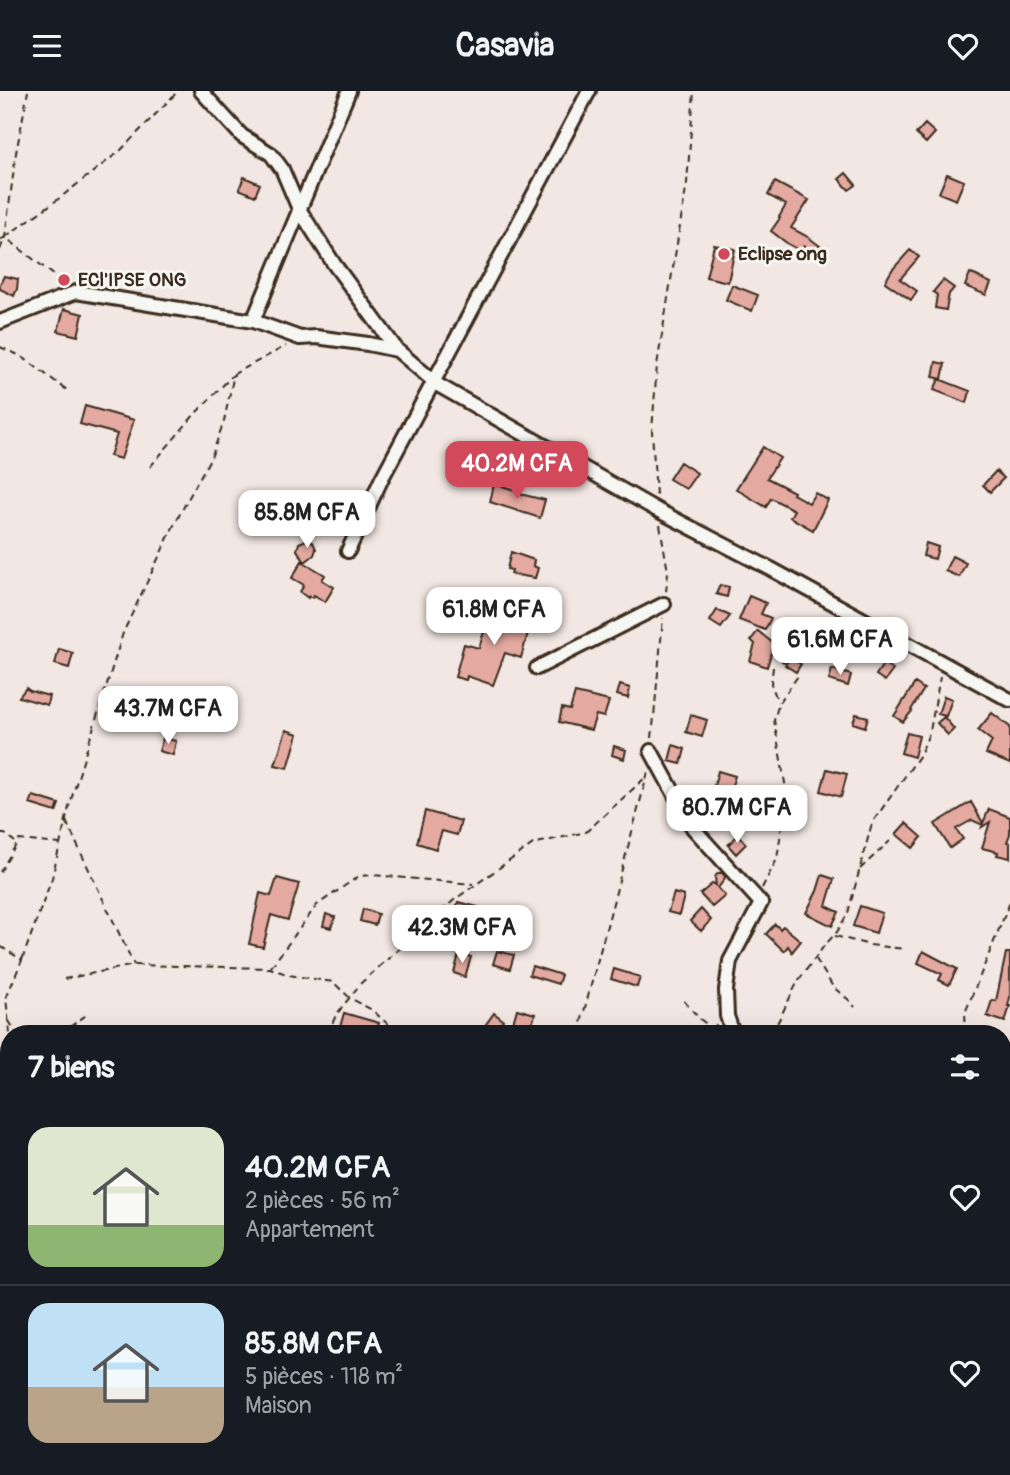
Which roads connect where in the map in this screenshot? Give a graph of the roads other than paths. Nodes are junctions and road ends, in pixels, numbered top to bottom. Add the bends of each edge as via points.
1 (201, 91) edge
2 (349, 91) edge
3 (589, 91) edge
4 (299, 209) junction
5 (253, 321) junction
6 (0, 322) edge
7 (397, 350) junction
8 (434, 382) junction
9 (348, 551) dead end
10 (664, 604) road end
11 (537, 668) dead end
12 (1010, 700) edge
13 (650, 751) road end
14 (730, 1025) edge

1 - 4 street via 242,136 271,154
2 - 4 street
3 - 8 street
4 - 5 street
4 - 7 street
5 - 6 street via 76,292
5 - 7 street via 300,338
7 - 8 street
8 - 9 street
8 - 12 street via 657,510
10 - 11 street
13 - 14 street via 693,828 761,903 730,961 726,990

